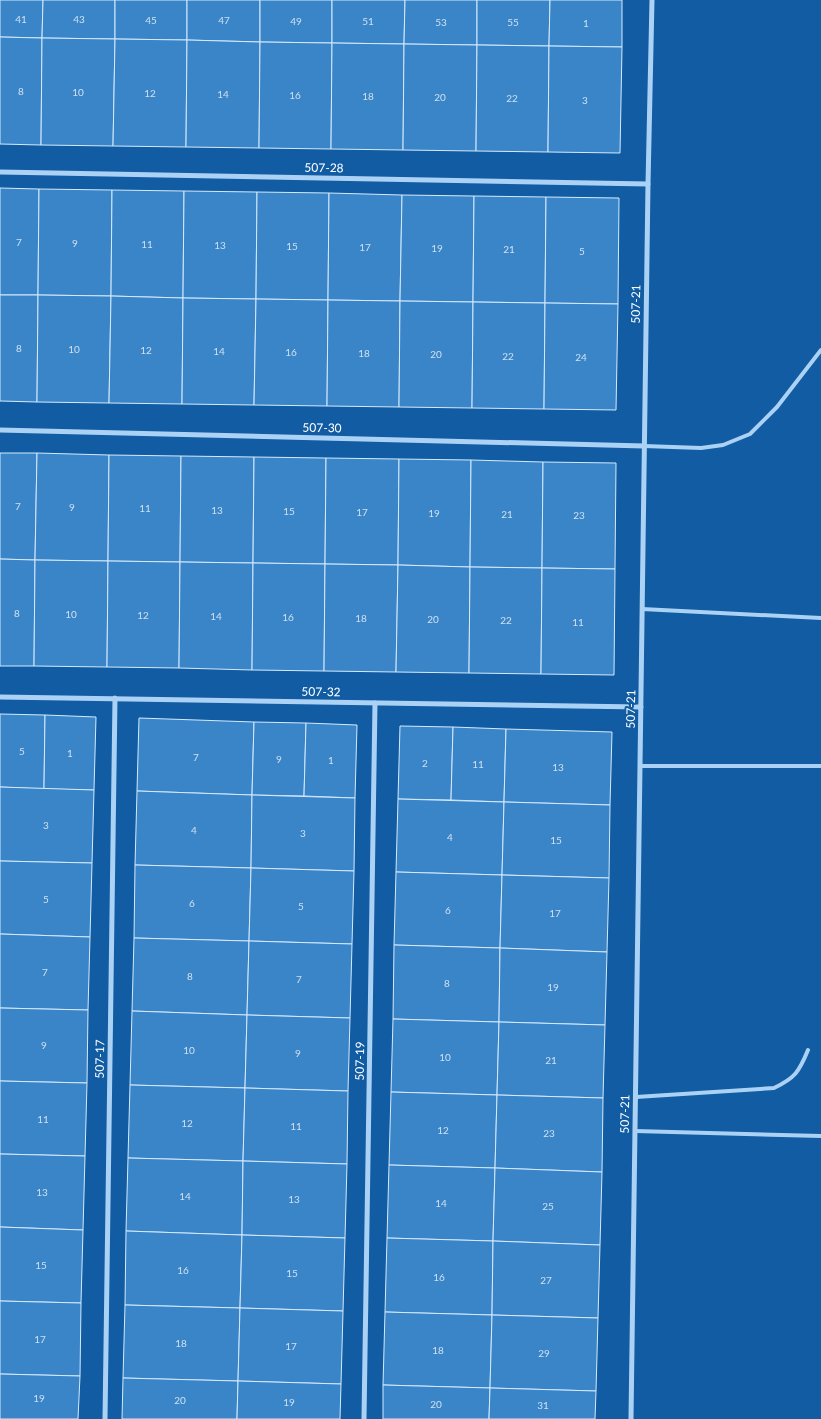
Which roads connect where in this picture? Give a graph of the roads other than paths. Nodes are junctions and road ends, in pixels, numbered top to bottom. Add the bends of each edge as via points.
1 (652, 0) edge
2 (0, 172) edge
3 (648, 184) junction
4 (821, 350) edge
5 (0, 430) edge
6 (644, 446) junction
7 (642, 609) junction
8 (821, 618) edge
9 (0, 696) edge
10 (115, 698) junction
11 (375, 703) junction
12 (641, 707) junction
13 (640, 766) junction
14 (821, 766) edge
15 (808, 1050) dead end
16 (636, 1097) junction
17 (635, 1131) junction
18 (821, 1136) edge
19 (105, 1419) edge
20 (364, 1419) edge
21 (631, 1419) edge

1 - 3 street, 507-21
2 - 3 street, 507-28
3 - 6 street, 507-21
4 - 6 lane via 777,407 750,434 723,445 701,448
5 - 6 street, 507-30
6 - 7 street, 507-21
7 - 8 lane
7 - 12 street, 507-21
9 - 10 street, 507-32
10 - 11 street, 507-32
10 - 19 street, 507-17
11 - 12 street, 507-32
11 - 20 street, 507-19
12 - 13 street, 507-21
13 - 14 lane
13 - 16 street, 507-21
15 - 16 lane via 791,1080 774,1088
16 - 17 street, 507-21
17 - 18 lane
17 - 21 street, 507-21

